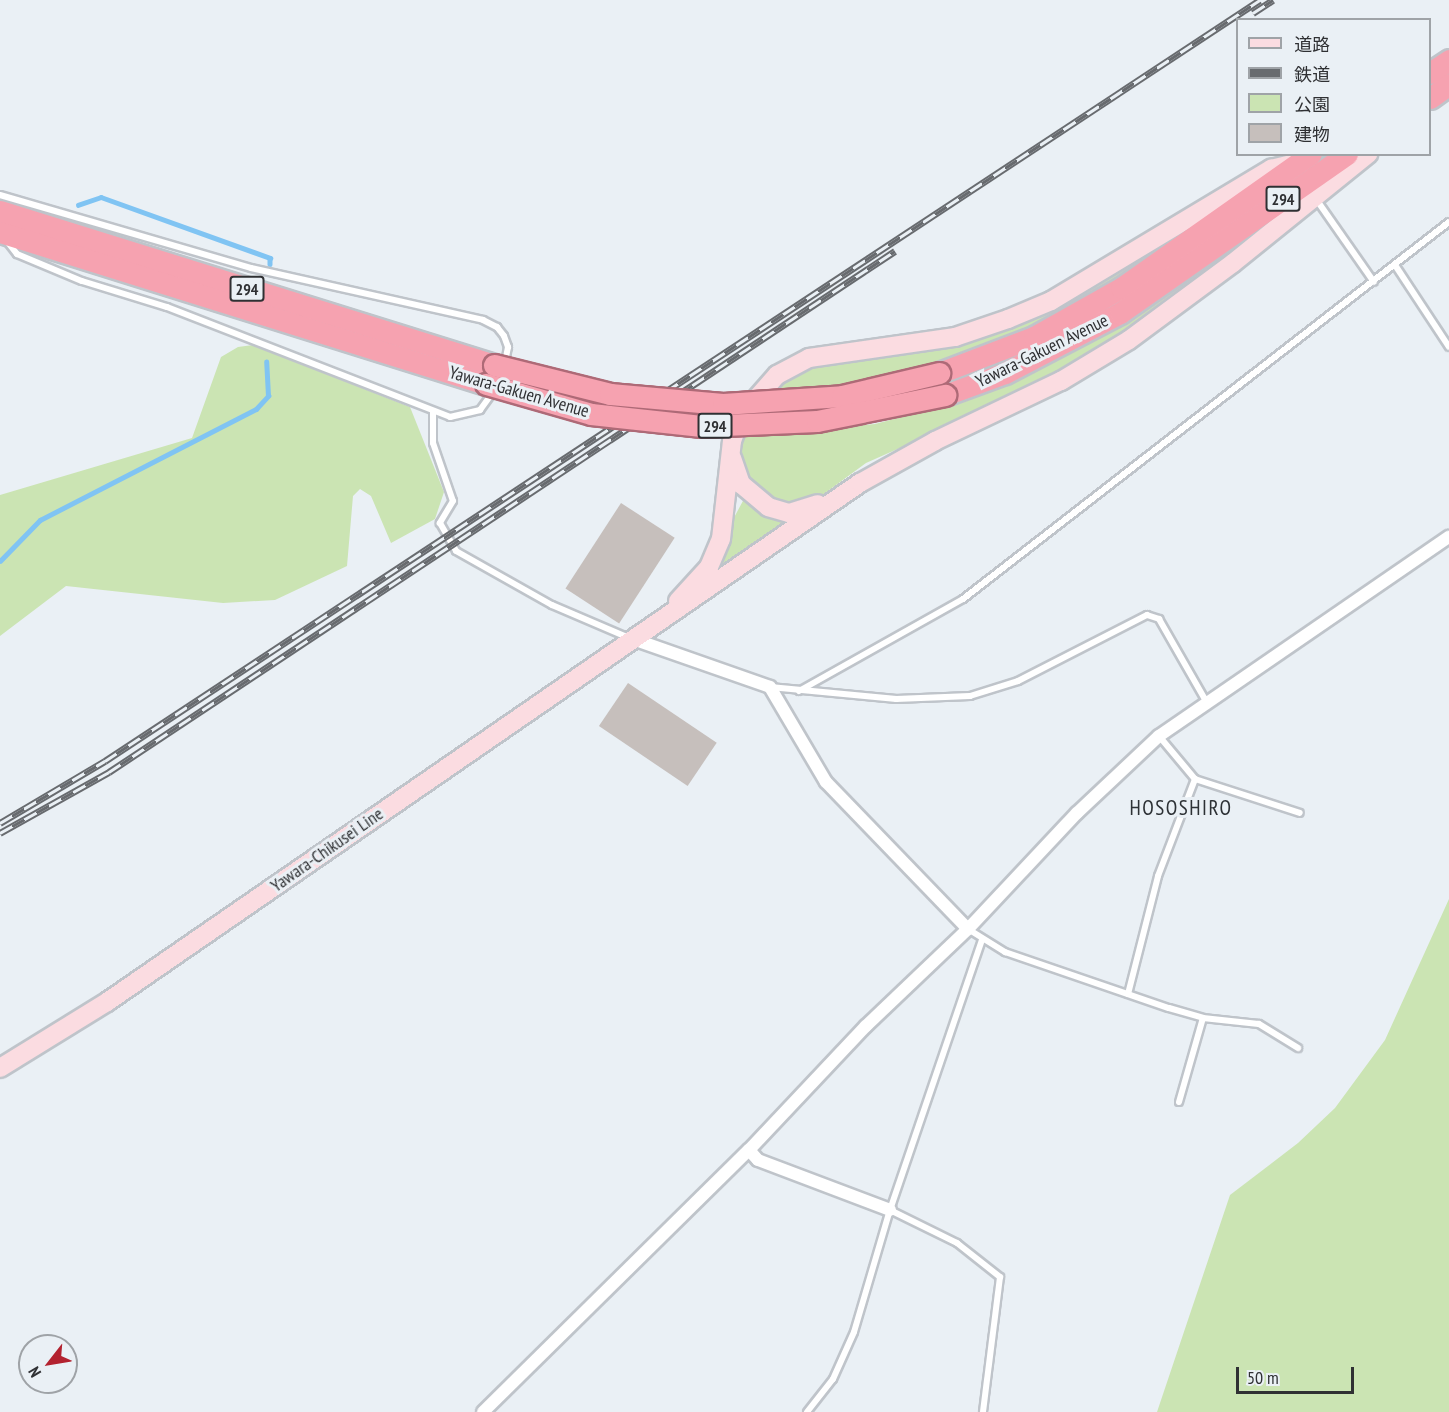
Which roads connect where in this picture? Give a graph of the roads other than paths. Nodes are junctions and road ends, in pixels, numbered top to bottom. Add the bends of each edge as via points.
1 (1449, 60) edge
2 (1431, 72) edge
3 (1449, 84) edge
4 (1431, 97) edge
5 (1345, 156) edge
6 (1365, 156) edge
7 (1307, 158) edge
8 (1310, 190) junction
9 (0, 195) edge
10 (0, 212) edge
11 (1449, 222) edge
12 (0, 233) edge
13 (1395, 265) junction
14 (1374, 282) junction
15 (1449, 347) edge
16 (490, 374) junction
17 (433, 411) junction
18 (731, 452) junction
19 (860, 483) junction
20 (1449, 537) edge
21 (650, 627) junction
22 (633, 639) junction
23 (770, 687) junction
24 (799, 691) junction
25 (1206, 701) junction
26 (1159, 736) junction
27 (1195, 779) junction
28 (1299, 813) dead end
29 (968, 928) junction
30 (982, 940) junction
31 (1128, 994) junction
32 (1203, 1018) junction
33 (1298, 1048) dead end
34 (0, 1068) edge
35 (1179, 1102) dead end
36 (749, 1150) junction
37 (890, 1210) junction
38 (483, 1412) edge
39 (807, 1412) edge
40 (983, 1412) edge

1 - 2 highway
3 - 4 highway
5 - 8 highway, Yawara-Gakuen Avenue / 294
6 - 8 main road
7 - 16 highway, Yawara-Gakuen Avenue / 294, bridge via 1121,288 1034,337 939,373 842,396 723,404 610,394
7 - 18 main road via 1272,169 1092,278 1008,319 955,337 853,349 796,362 762,387 744,410
8 - 14 lane
8 - 16 highway, Yawara-Gakuen Avenue / 294, bridge via 1091,330 1005,373 945,395 828,420 701,426 591,414
8 - 19 main road via 1129,340 1061,381 935,441
9 - 17 lane via 251,268 483,320 497,327 504,336 508,354 489,402 469,415 450,417
10 - 16 highway, Yawara-Gakuen Avenue / 294
11 - 13 lane
12 - 16 highway, Yawara-Gakuen Avenue / 294
12 - 17 lane via 17,254 82,281 167,307
13 - 14 lane
13 - 15 lane
14 - 24 lane via 963,599
17 - 22 lane via 434,443 453,501 440,523 456,551 552,605
18 - 19 main road via 747,492 780,512 801,512
18 - 21 main road via 717,549 694,586
19 - 21 main road via 705,593
20 - 25 street
21 - 22 main road, Yawara-Chikusei Line
22 - 23 street
22 - 34 main road, Yawara-Chikusei Line via 107,1002
23 - 24 lane
23 - 29 street via 826,782
24 - 25 lane via 896,699 970,696 1018,681 1148,615 1159,619
25 - 26 street
26 - 27 lane
26 - 29 street via 1077,813
27 - 28 lane
27 - 31 lane via 1158,876
29 - 30 lane
29 - 36 street via 866,1026
30 - 31 lane
30 - 37 lane
31 - 32 lane
32 - 33 lane via 1259,1024
32 - 35 lane
36 - 37 street via 758,1160
36 - 38 street
37 - 39 lane via 854,1332 833,1379
37 - 40 lane via 957,1243 1000,1278

